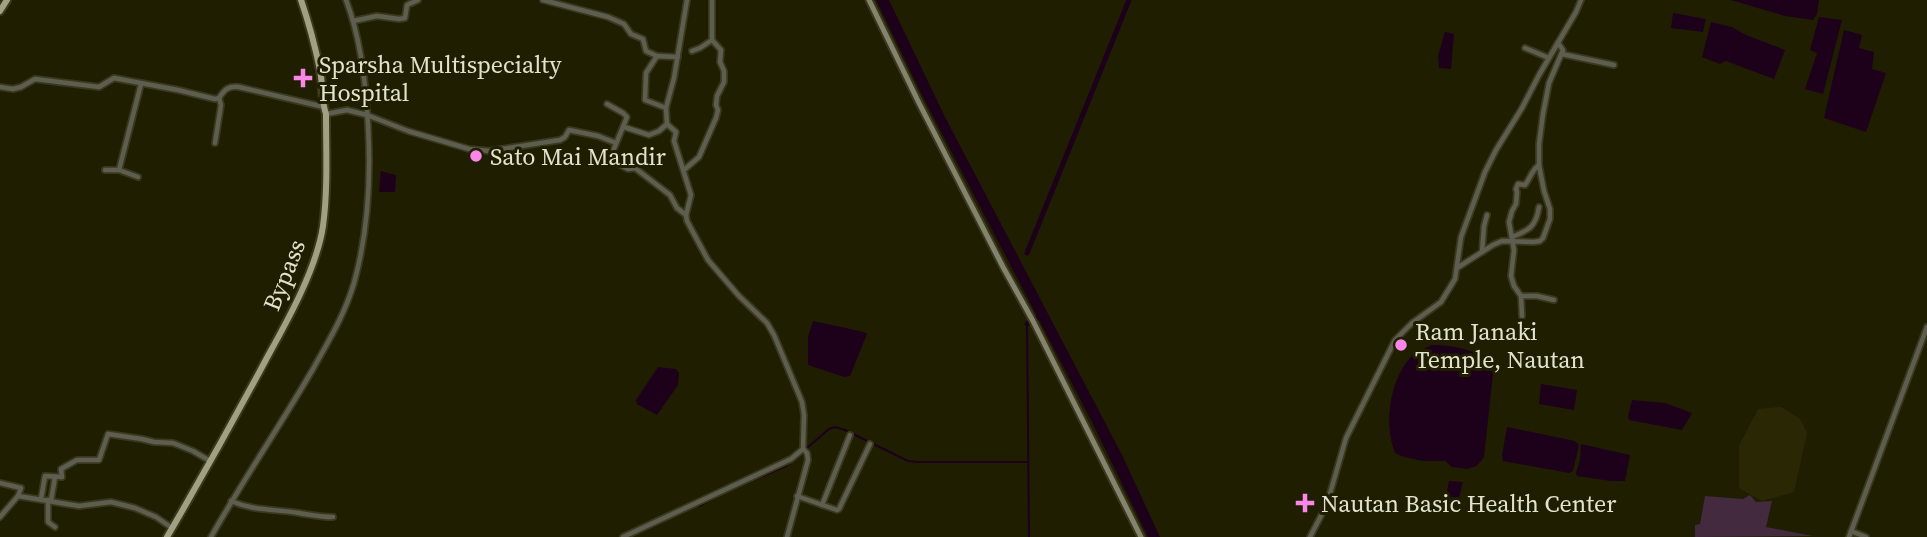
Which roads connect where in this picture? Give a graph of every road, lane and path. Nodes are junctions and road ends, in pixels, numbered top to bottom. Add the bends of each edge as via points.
1 (7, 0) edge
2 (301, 0) edge
3 (346, 0) edge
4 (418, 0) edge
5 (543, 0) edge
6 (687, 0) edge
7 (712, 0) edge
8 (869, 0) edge
9 (1581, 0) edge
10 (0, 11) edge
11 (353, 21) junction
12 (712, 40) junction
13 (1558, 43) junction
14 (1525, 48) dead end
15 (692, 51) dead end
16 (1562, 54) junction
17 (657, 56) junction
18 (678, 57) junction
19 (1549, 58) junction
20 (1614, 65) dead end
21 (141, 84) junction
22 (0, 87) edge
23 (219, 98) junction
24 (607, 104) dead end
25 (666, 108) junction
26 (325, 111) junction
27 (367, 115) junction
28 (667, 124) junction
29 (624, 127) junction
30 (215, 143) dead end
31 (616, 143) junction
32 (1539, 164) junction
33 (105, 170) dead end
34 (119, 170) junction
35 (684, 170) junction
36 (138, 177) dead end
37 (1539, 207) dead end
38 (686, 215) junction
39 (1487, 215) dead end
40 (1512, 239) junction
41 (1482, 252) junction
42 (1457, 268) junction
43 (1521, 296) junction
44 (1554, 300) dead end
45 (1522, 316) dead end
46 (1927, 327) edge
47 (850, 435) dead end
48 (870, 444) dead end
49 (805, 450) junction
50 (211, 461) junction
51 (55, 477) junction
52 (0, 483) edge
53 (18, 496) junction
54 (797, 496) junction
55 (41, 499) junction
56 (50, 500) junction
57 (231, 501) junction
58 (822, 505) junction
59 (0, 517) edge
60 (333, 517) dead end
61 (55, 527) dead end
62 (172, 528) junction
63 (1851, 531) junction
64 (167, 537) edge
65 (211, 537) edge
66 (623, 537) edge
67 (787, 537) edge
68 (1141, 537) edge
69 (1310, 537) edge
70 (1849, 537) edge
71 (1866, 537) edge

1 - 10 main road
2 - 26 main road, Bypass via 321,74
3 - 11 street
4 - 11 street via 407,5 405,18 377,16
5 - 17 street via 624,23 631,34 643,39 646,51
6 - 18 street
7 - 12 street
8 - 68 main road
9 - 13 street
11 - 27 street
12 - 15 street
12 - 35 street via 719,46 724,71 718,110 699,157
13 - 16 street
13 - 19 street
14 - 19 street
16 - 20 street
16 - 32 street via 1545,100
17 - 18 street
17 - 25 street via 646,73 645,100
18 - 25 street
19 - 42 street via 1485,172 1461,237
21 - 22 street via 114,78 99,87 35,79 13,89
21 - 23 street
21 - 34 street
23 - 26 street via 230,86
23 - 30 street
24 - 29 street via 628,117
25 - 28 street
26 - 27 street
26 - 50 main road, Bypass via 323,228 314,258 296,305
27 - 31 street via 469,149 496,150 560,140 569,130
27 - 57 street via 366,224 354,284 301,390
28 - 29 street via 649,135
28 - 35 street via 676,132 674,141
29 - 31 street
31 - 38 street via 611,156 614,162 641,172
32 - 40 street via 1525,185 1518,184 1516,189 1509,222
32 - 40 street via 1550,219 1540,242
33 - 34 street
34 - 36 street
35 - 38 street via 691,195
37 - 40 street via 1532,227
38 - 49 street via 708,260 774,335 802,402
39 - 41 street
40 - 41 street
40 - 43 street via 1511,276
41 - 42 street
42 - 69 street via 1441,302 1395,340 1346,438 1327,504
43 - 44 street
43 - 45 street
46 - 63 street
47 - 58 street
48 - 58 street via 839,509
49 - 54 street via 808,460
49 - 66 street
50 - 51 street via 173,443 108,434 99,460 77,460 61,469 62,477
50 - 62 main road, Bypass
51 - 55 street via 45,476
51 - 56 street
52 - 53 street via 21,488
53 - 55 street
53 - 59 street
54 - 58 street
54 - 67 street
55 - 56 street
56 - 61 street via 48,522
56 - 62 street via 79,506 122,504
57 - 60 street via 257,509
57 - 65 street
62 - 64 main road, Bypass
63 - 70 street
63 - 71 street

